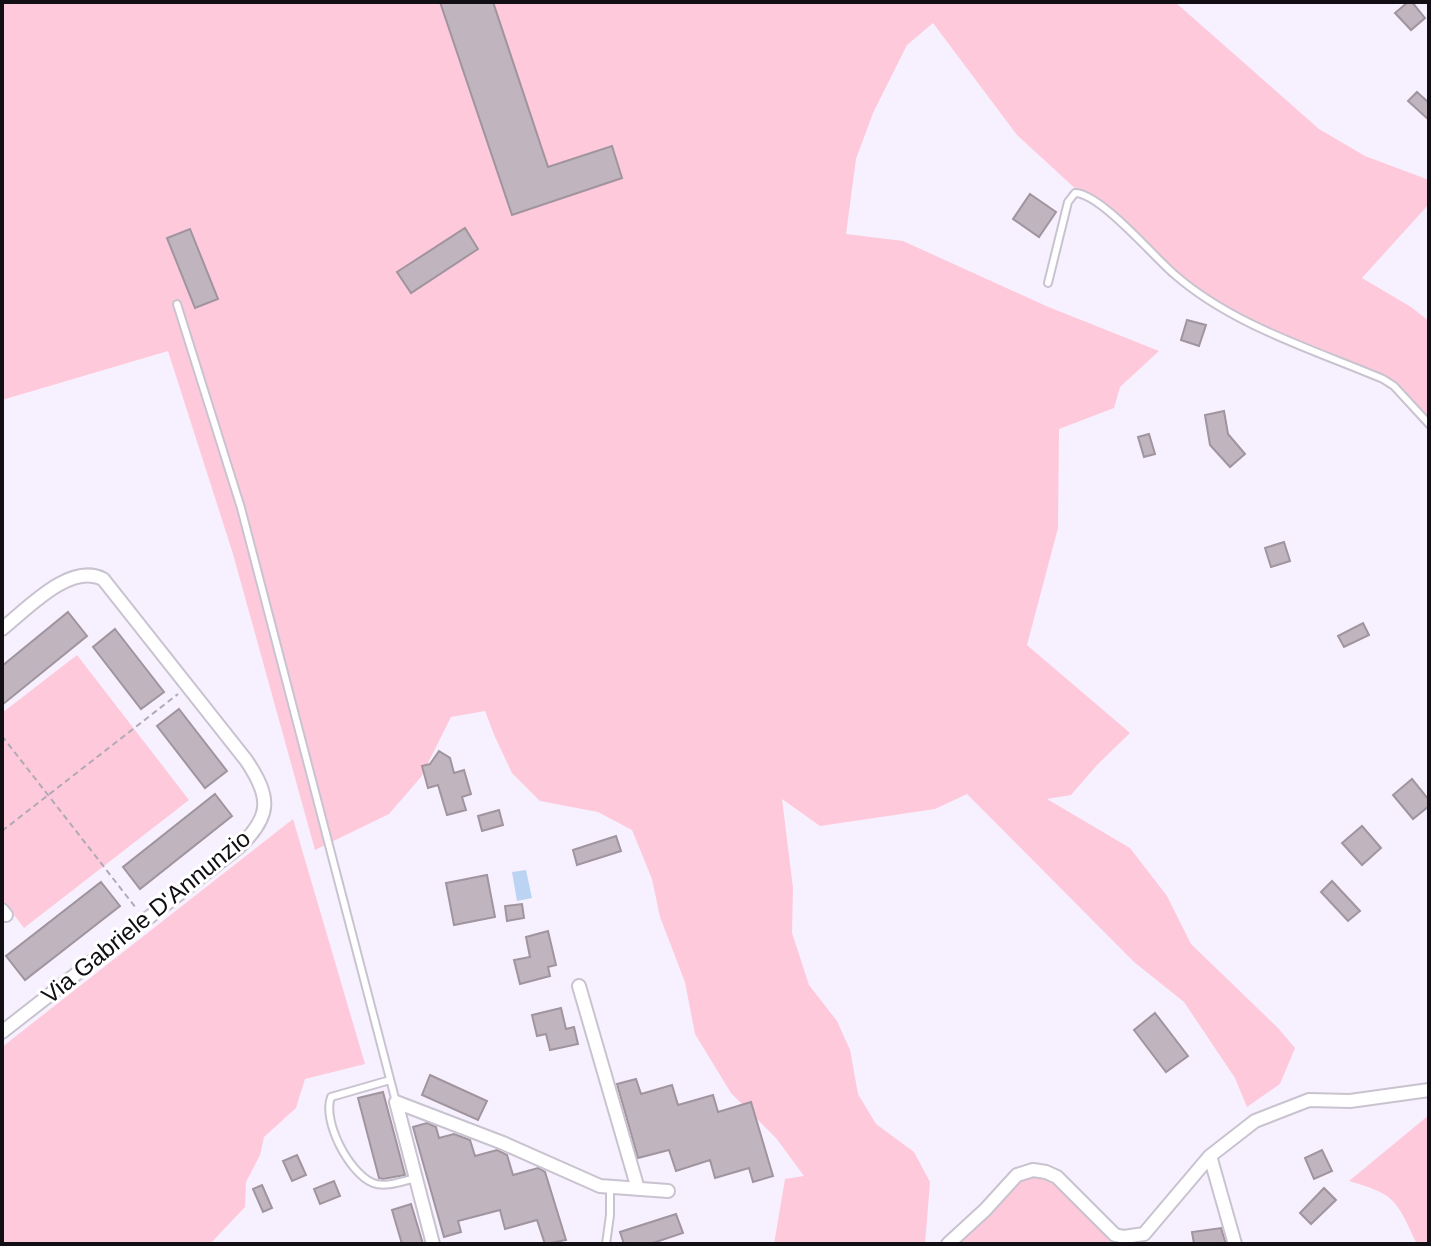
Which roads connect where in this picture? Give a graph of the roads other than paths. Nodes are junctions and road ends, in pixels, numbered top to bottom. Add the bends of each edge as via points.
1 (1048, 283) dead end
2 (177, 304) dead end
3 (1429, 424) edge
4 (2, 629) edge
5 (579, 986) dead end
6 (2, 1031) edge
7 (390, 1080) junction
8 (1429, 1090) edge
9 (396, 1102) junction
10 (1210, 1156) junction
11 (416, 1178) junction
12 (610, 1187) junction
13 (638, 1189) junction
14 (668, 1191) dead end
15 (433, 1244) edge
16 (606, 1244) edge
17 (948, 1244) edge
18 (1235, 1244) edge

1 - 3 lane via 1068,202 1079,192 1213,302 1383,379
2 - 7 lane via 241,508
4 - 6 street, Via Gabriele D'Annunzio via 69,578 94,575 110,585 254,771 265,809 244,842
5 - 13 street
7 - 9 lane
7 - 11 lane via 331,1097 328,1105 343,1152 361,1175 389,1185
8 - 10 street via 1350,1101 1309,1100 1255,1121
9 - 11 street
9 - 12 street
10 - 17 street via 1144,1234 1115,1235 1057,1177 1033,1170 1017,1175
10 - 18 street
11 - 15 street
12 - 13 street
12 - 16 lane
13 - 14 street

